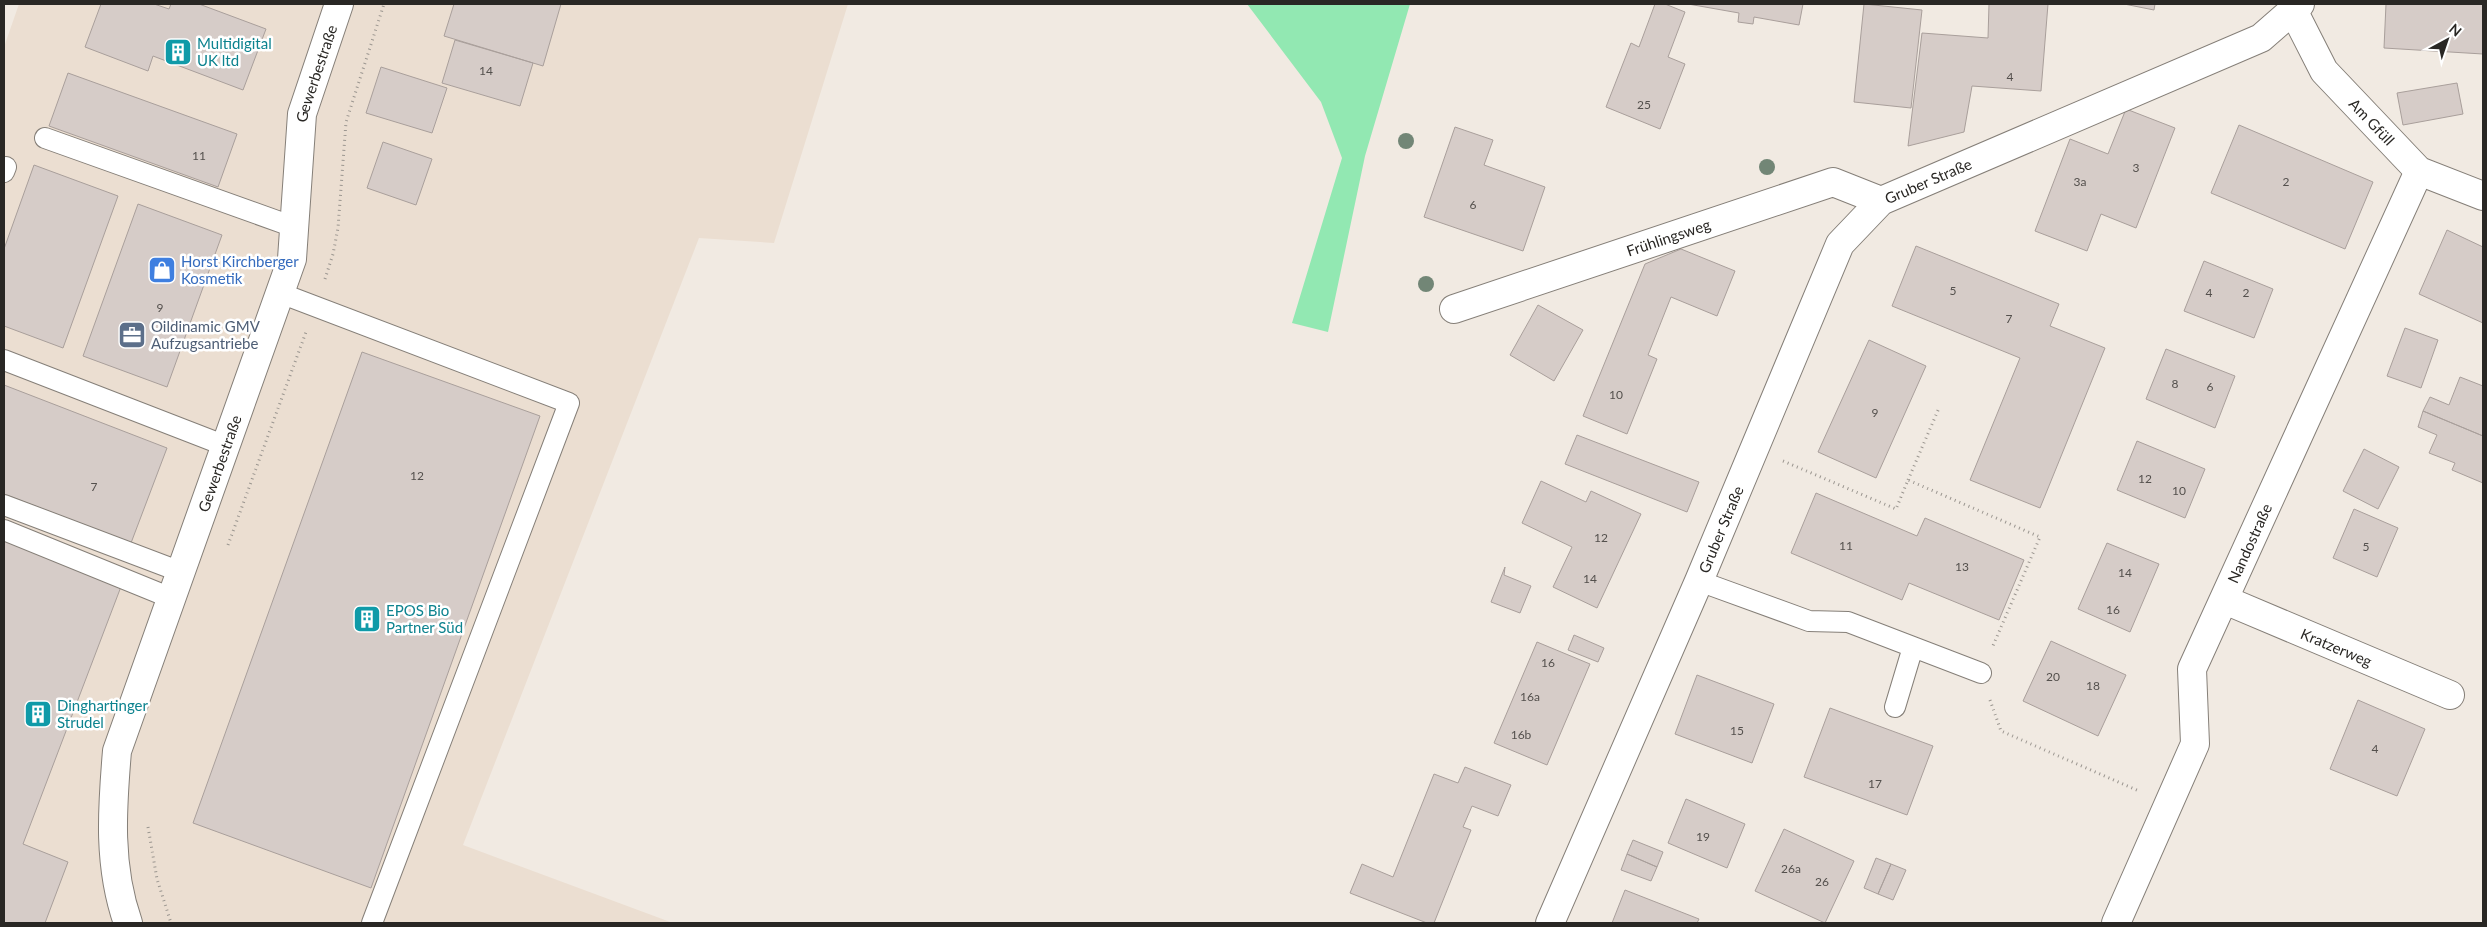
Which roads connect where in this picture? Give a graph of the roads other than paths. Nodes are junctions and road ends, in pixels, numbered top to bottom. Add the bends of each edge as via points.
1 (340, 4) edge
2 (2297, 8) edge
3 (45, 138) dead end
4 (2419, 171) junction
5 (2483, 196) edge
6 (1882, 201) junction
7 (294, 227) junction
8 (280, 293) junction
9 (1454, 309) dead end
10 (4, 360) edge
11 (226, 446) junction
12 (4, 505) edge
13 (4, 530) edge
14 (180, 572) junction
15 (1699, 581) junction
16 (171, 598) junction
17 (2225, 600) junction
18 (1913, 647) junction
19 (1981, 673) road end
20 (2450, 695) dead end
21 (1895, 707) dead end
22 (128, 923) edge
23 (372, 923) edge
24 (1550, 923) edge
25 (2116, 923) edge

1 - 7 street, Gewerbestraße via 302,114
2 - 4 street, Am Gfüll via 2324,71
2 - 6 street, Gruber Straße via 2261,38
3 - 7 lane
4 - 5 street, Am Gfüll
4 - 17 street, Nandostraße
6 - 9 street, Frühlingsweg via 1833,182
6 - 15 street, Gruber Straße via 1840,244
7 - 8 street, Gewerbestraße via 292,259
8 - 11 street, Gewerbestraße
8 - 23 lane via 570,403
10 - 11 lane
11 - 14 street, Gewerbestraße
12 - 14 lane
13 - 16 lane
14 - 16 street, Gewerbestraße
15 - 18 lane, Gruber Straße via 1809,621 1848,622
15 - 24 street, Gruber Straße
16 - 22 street, Gewerbestraße via 117,750 111,826 120,902
17 - 20 street, Kratzerweg
17 - 25 street, Nandostraße via 2192,669 2195,744
18 - 19 lane, Gruber Straße
18 - 21 lane

